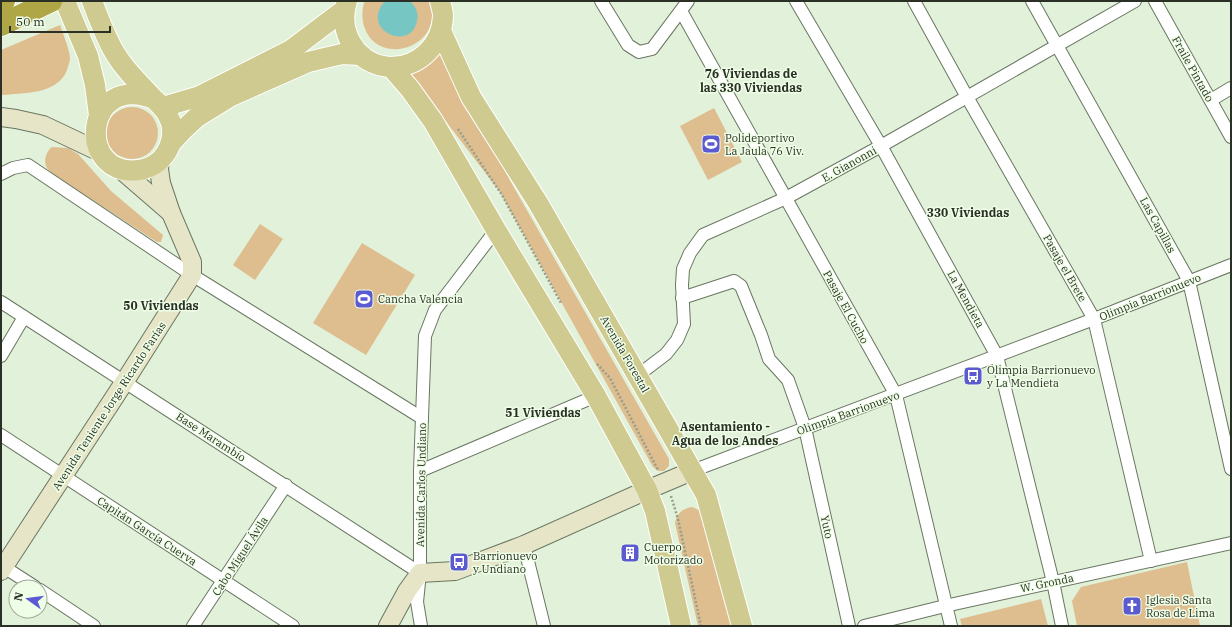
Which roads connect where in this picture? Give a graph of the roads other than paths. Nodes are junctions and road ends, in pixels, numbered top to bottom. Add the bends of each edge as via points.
1 (51, 1) edge
2 (65, 1) edge
3 (92, 1) edge
4 (601, 1) edge
5 (796, 1) edge
6 (914, 1) edge
7 (1032, 1) edge
8 (1135, 1) edge
9 (1155, 1) edge
10 (345, 6) edge
11 (685, 6) edge
12 (443, 12) edge
13 (1, 25) edge
14 (1058, 45) junction
15 (361, 55) junction
16 (391, 67) junction
17 (1231, 88) edge
18 (967, 96) junction
19 (1211, 100) junction
20 (158, 103) junction
21 (99, 115) junction
22 (1, 117) edge
23 (1231, 137) edge
24 (170, 144) junction
25 (881, 146) junction
26 (100, 152) junction
27 (160, 160) junction
28 (119, 168) junction
29 (1, 174) edge
30 (786, 198) junction
31 (171, 213) junction
32 (496, 230) junction
33 (1231, 265) edge
34 (192, 275) junction
35 (1189, 281) junction
36 (682, 298) junction
37 (1, 302) edge
38 (24, 317) junction
39 (1094, 319) junction
40 (1, 356) edge
41 (997, 356) junction
42 (637, 376) junction
43 (125, 381) junction
44 (896, 395) junction
45 (596, 396) junction
46 (422, 418) junction
47 (805, 428) junction
48 (1, 435) edge
49 (1231, 469) edge
50 (420, 471) junction
51 (692, 471) junction
52 (64, 476) junction
53 (286, 485) junction
54 (647, 490) junction
55 (1231, 543) edge
56 (524, 545) junction
57 (1151, 561) junction
58 (2, 569) edge
59 (420, 573) junction
60 (20, 579) edge
61 (223, 581) junction
62 (1053, 582) junction
63 (48, 595) edge
64 (945, 606) junction
65 (94, 626) edge
66 (193, 626) edge
67 (293, 626) edge
68 (388, 626) edge
69 (421, 626) edge
70 (544, 626) edge
71 (681, 626) edge
72 (742, 626) edge
73 (849, 626) edge
74 (864, 626) edge
75 (951, 626) edge
76 (1062, 626) edge

1 - 13 highway
2 - 21 main road via 88,56
3 - 20 main road via 112,49 124,67
4 - 11 street via 628,45 639,52 652,49
5 - 25 street, La Mendieta
6 - 18 street, Pasaje el Brete
7 - 14 street, Las Capillas
8 - 14 street, E. Gianonni
9 - 19 street, Fraile Pintado
10 - 15 main road via 344,27 350,42
10 - 20 main road via 291,50 200,96
11 - 30 street, Pasaje El Cucho
12 - 16 main road via 433,46 422,58 407,65
12 - 42 main road, Avenida Forestal via 471,97 538,203
14 - 18 street, E. Gianonni
14 - 35 street, Las Capillas
15 - 16 main road via 375,63
15 - 24 main road via 342,54 308,62 232,96 197,117
16 - 32 main road via 433,121
17 - 19 street
18 - 25 street, E. Gianonni
18 - 39 street, Pasaje el Brete
19 - 23 street, Fraile Pintado
20 - 21 main road via 142,94 129,94 117,97 106,104
20 - 24 main road via 170,118
21 - 26 main road via 95,134
22 - 26 street via 43,125
24 - 27 main road
25 - 30 street, E. Gianonni
25 - 41 street, La Mendieta
26 - 28 main road via 111,164
27 - 28 main road via 144,170
27 - 31 street via 161,183
28 - 31 street
29 - 34 street via 28,165
30 - 36 street, E. Gianonni via 703,235 690,252 683,269
30 - 44 street, Pasaje El Cucho
31 - 34 street via 192,262
32 - 45 main road
32 - 46 street, Avenida Carlos Undiano via 435,310 425,336
33 - 35 street, Olimpia Barrionuevo
34 - 43 street, Avenida Teniente Jorge Ricardo Farías
34 - 46 street
35 - 39 street, Olimpia Barrionuevo
35 - 49 street, Las Capillas
36 - 42 street, E. Gianonni via 684,324 677,340 666,354
36 - 47 street, Yuto via 734,281 741,286 769,360 788,380
37 - 38 street, Base Marambio
38 - 40 street
38 - 43 street, Base Marambio
39 - 41 street, Olimpia Barrionuevo
39 - 57 street, Pasaje el Brete
41 - 44 street, Olimpia Barrionuevo
41 - 62 street, La Mendieta
42 - 51 main road, Avenida Forestal
43 - 52 street, Avenida Teniente Jorge Ricardo Farías
43 - 53 street, Base Marambio
44 - 47 street, Olimpia Barrionuevo
44 - 64 street, Pasaje El Cucho
45 - 50 street
45 - 54 main road
46 - 50 street, Avenida Carlos Undiano
47 - 51 street, Olimpia Barrionuevo
47 - 73 street, Yuto
48 - 52 street, Capitán García Cuerva
50 - 59 street, Avenida Carlos Undiano
51 - 54 street, Olimpia Barrionuevo
51 - 72 main road, Avenida Forestal via 706,495
52 - 58 street, Avenida Teniente Jorge Ricardo Farías
52 - 61 street, Capitán García Cuerva
53 - 59 street, Base Marambio
53 - 61 street, Cabo Miguel Ávila
54 - 56 street, Olimpia Barrionuevo
54 - 71 main road via 655,511
55 - 57 street, W. Gronda
56 - 59 street, Olimpia Barrionuevo via 455,571
56 - 70 street
57 - 62 street, W. Gronda
58 - 60 street
59 - 68 street
59 - 69 street via 417,602
61 - 66 street, Cabo Miguel Ávila
61 - 67 street, Capitán García Cuerva
62 - 64 street, W. Gronda
62 - 76 street, La Mendieta
63 - 65 street
64 - 74 street, W. Gronda
64 - 75 street, Pasaje El Cucho

